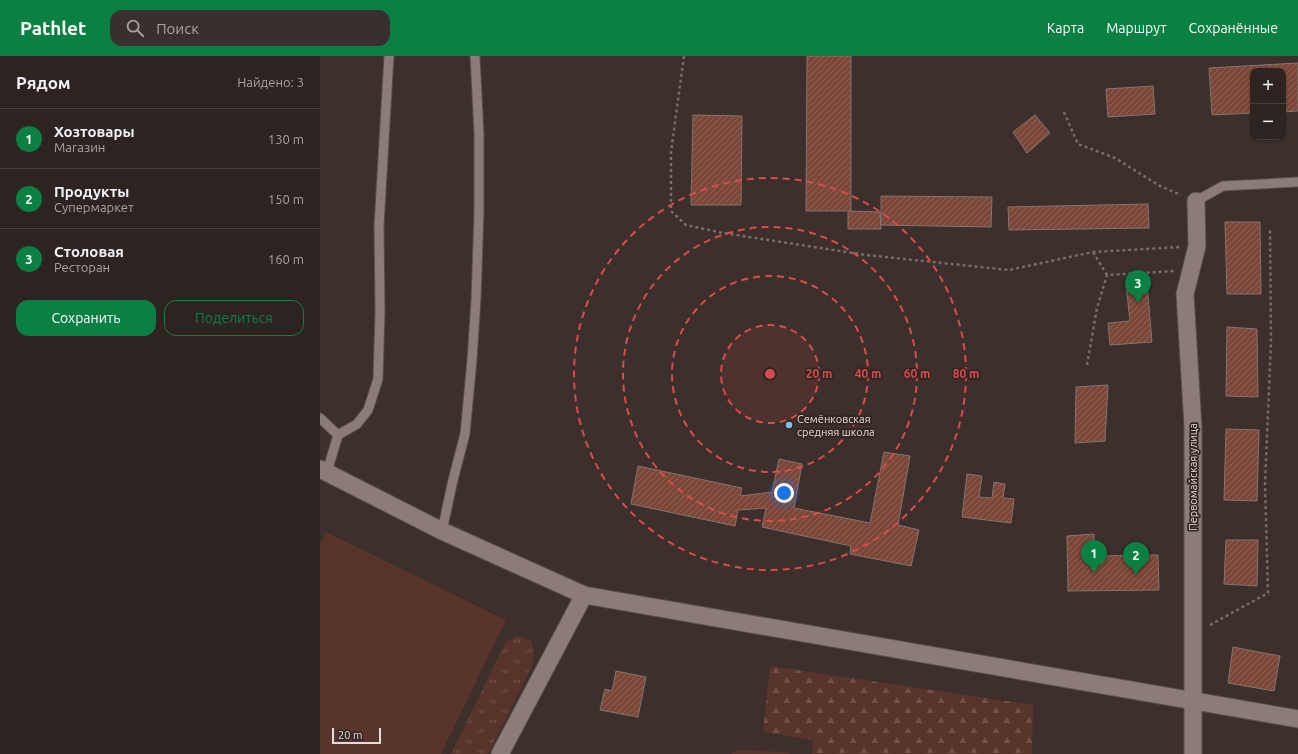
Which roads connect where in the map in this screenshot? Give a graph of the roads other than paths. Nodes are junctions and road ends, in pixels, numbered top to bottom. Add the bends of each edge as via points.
1 (389, 56) edge
2 (475, 56) edge
3 (1298, 182) edge
4 (1196, 201) joint
5 (320, 418) edge
6 (338, 435) junction
7 (324, 471) edge
8 (442, 532) junction
9 (584, 595) junction
10 (1193, 700) junction
11 (1298, 719) edge
12 (500, 754) edge
13 (1193, 754) edge

1 - 6 lane via 379,226 378,379 368,410 357,424
2 - 8 lane via 479,134 476,299 472,360 466,434
3 - 4 lane via 1223,186
4 - 10 street, Первомайская улица via 1197,246 1185,294 1193,426
5 - 6 lane
6 - 7 lane
7 - 8 street
8 - 9 street
9 - 10 street
9 - 12 street
10 - 11 street
10 - 13 street, Первомайская улица

